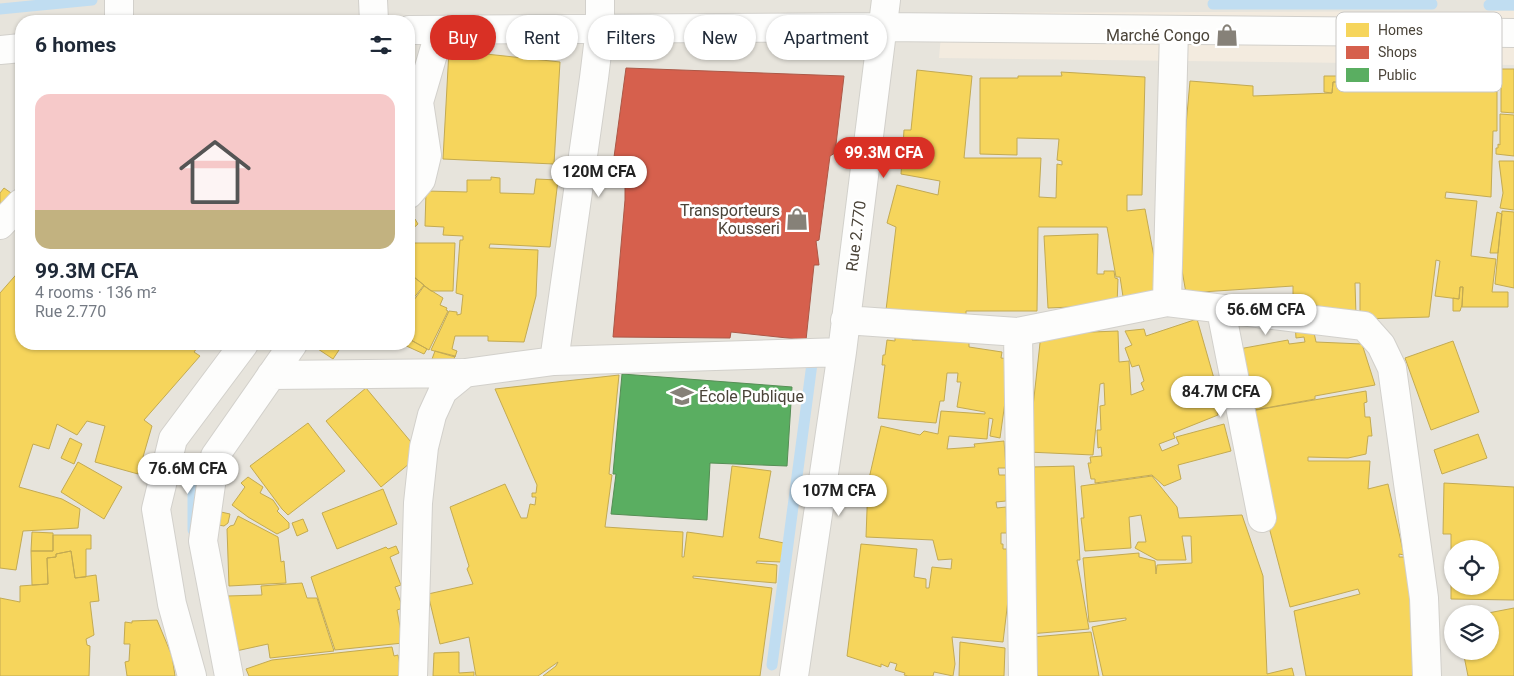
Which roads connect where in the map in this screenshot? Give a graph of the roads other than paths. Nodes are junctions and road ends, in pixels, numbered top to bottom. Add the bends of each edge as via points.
1 (118, 0) edge
2 (373, 0) edge
3 (600, 0) edge
4 (886, 0) edge
5 (119, 15) edge
6 (374, 15) edge
7 (600, 15) edge
8 (883, 15) edge
9 (887, 27) edge
10 (674, 28) edge
11 (766, 28) edge
12 (588, 29) edge
13 (415, 30) edge
14 (430, 30) edge
15 (496, 30) edge
16 (1174, 30) junction
17 (1336, 31) edge
18 (15, 49) edge
19 (0, 50) edge
20 (431, 60) edge
21 (596, 60) edge
22 (877, 60) edge
23 (415, 110) edge
24 (415, 116) edge
25 (415, 187) edge
26 (15, 209) edge
27 (0, 225) edge
28 (1167, 302) junction
29 (1221, 310) junction
30 (845, 320) junction
31 (1018, 332) junction
32 (240, 350) edge
33 (289, 350) edge
34 (842, 352) junction
35 (554, 361) junction
36 (465, 373) junction
37 (271, 375) junction
38 (1262, 518) dead end
39 (192, 676) edge
40 (229, 676) edge
41 (413, 676) edge
42 (794, 676) edge
43 (1023, 676) edge
44 (1427, 676) edge

1 - 5 street
2 - 6 street
3 - 7 street
4 - 8 street, Rue 2.770
9 - 16 street
10 - 11 street
12 - 15 street
13 - 14 street
16 - 17 street
16 - 28 street
18 - 19 street
20 - 23 street
21 - 35 street
22 - 30 street, Rue 2.770
24 - 25 street via 427,155 421,180
26 - 27 street
28 - 29 street
28 - 31 street
29 - 38 street
29 - 44 street via 1364,326 1381,345 1392,368 1423,588
30 - 31 street
30 - 34 street, Rue 2.770
31 - 43 street
32 - 39 street via 173,439 156,509 172,604
33 - 37 street
34 - 35 street
34 - 42 street, Rue 2.770
35 - 36 street
36 - 37 street
36 - 41 street via 443,391 432,415 424,448 418,502
37 - 40 street via 215,456 203,541

